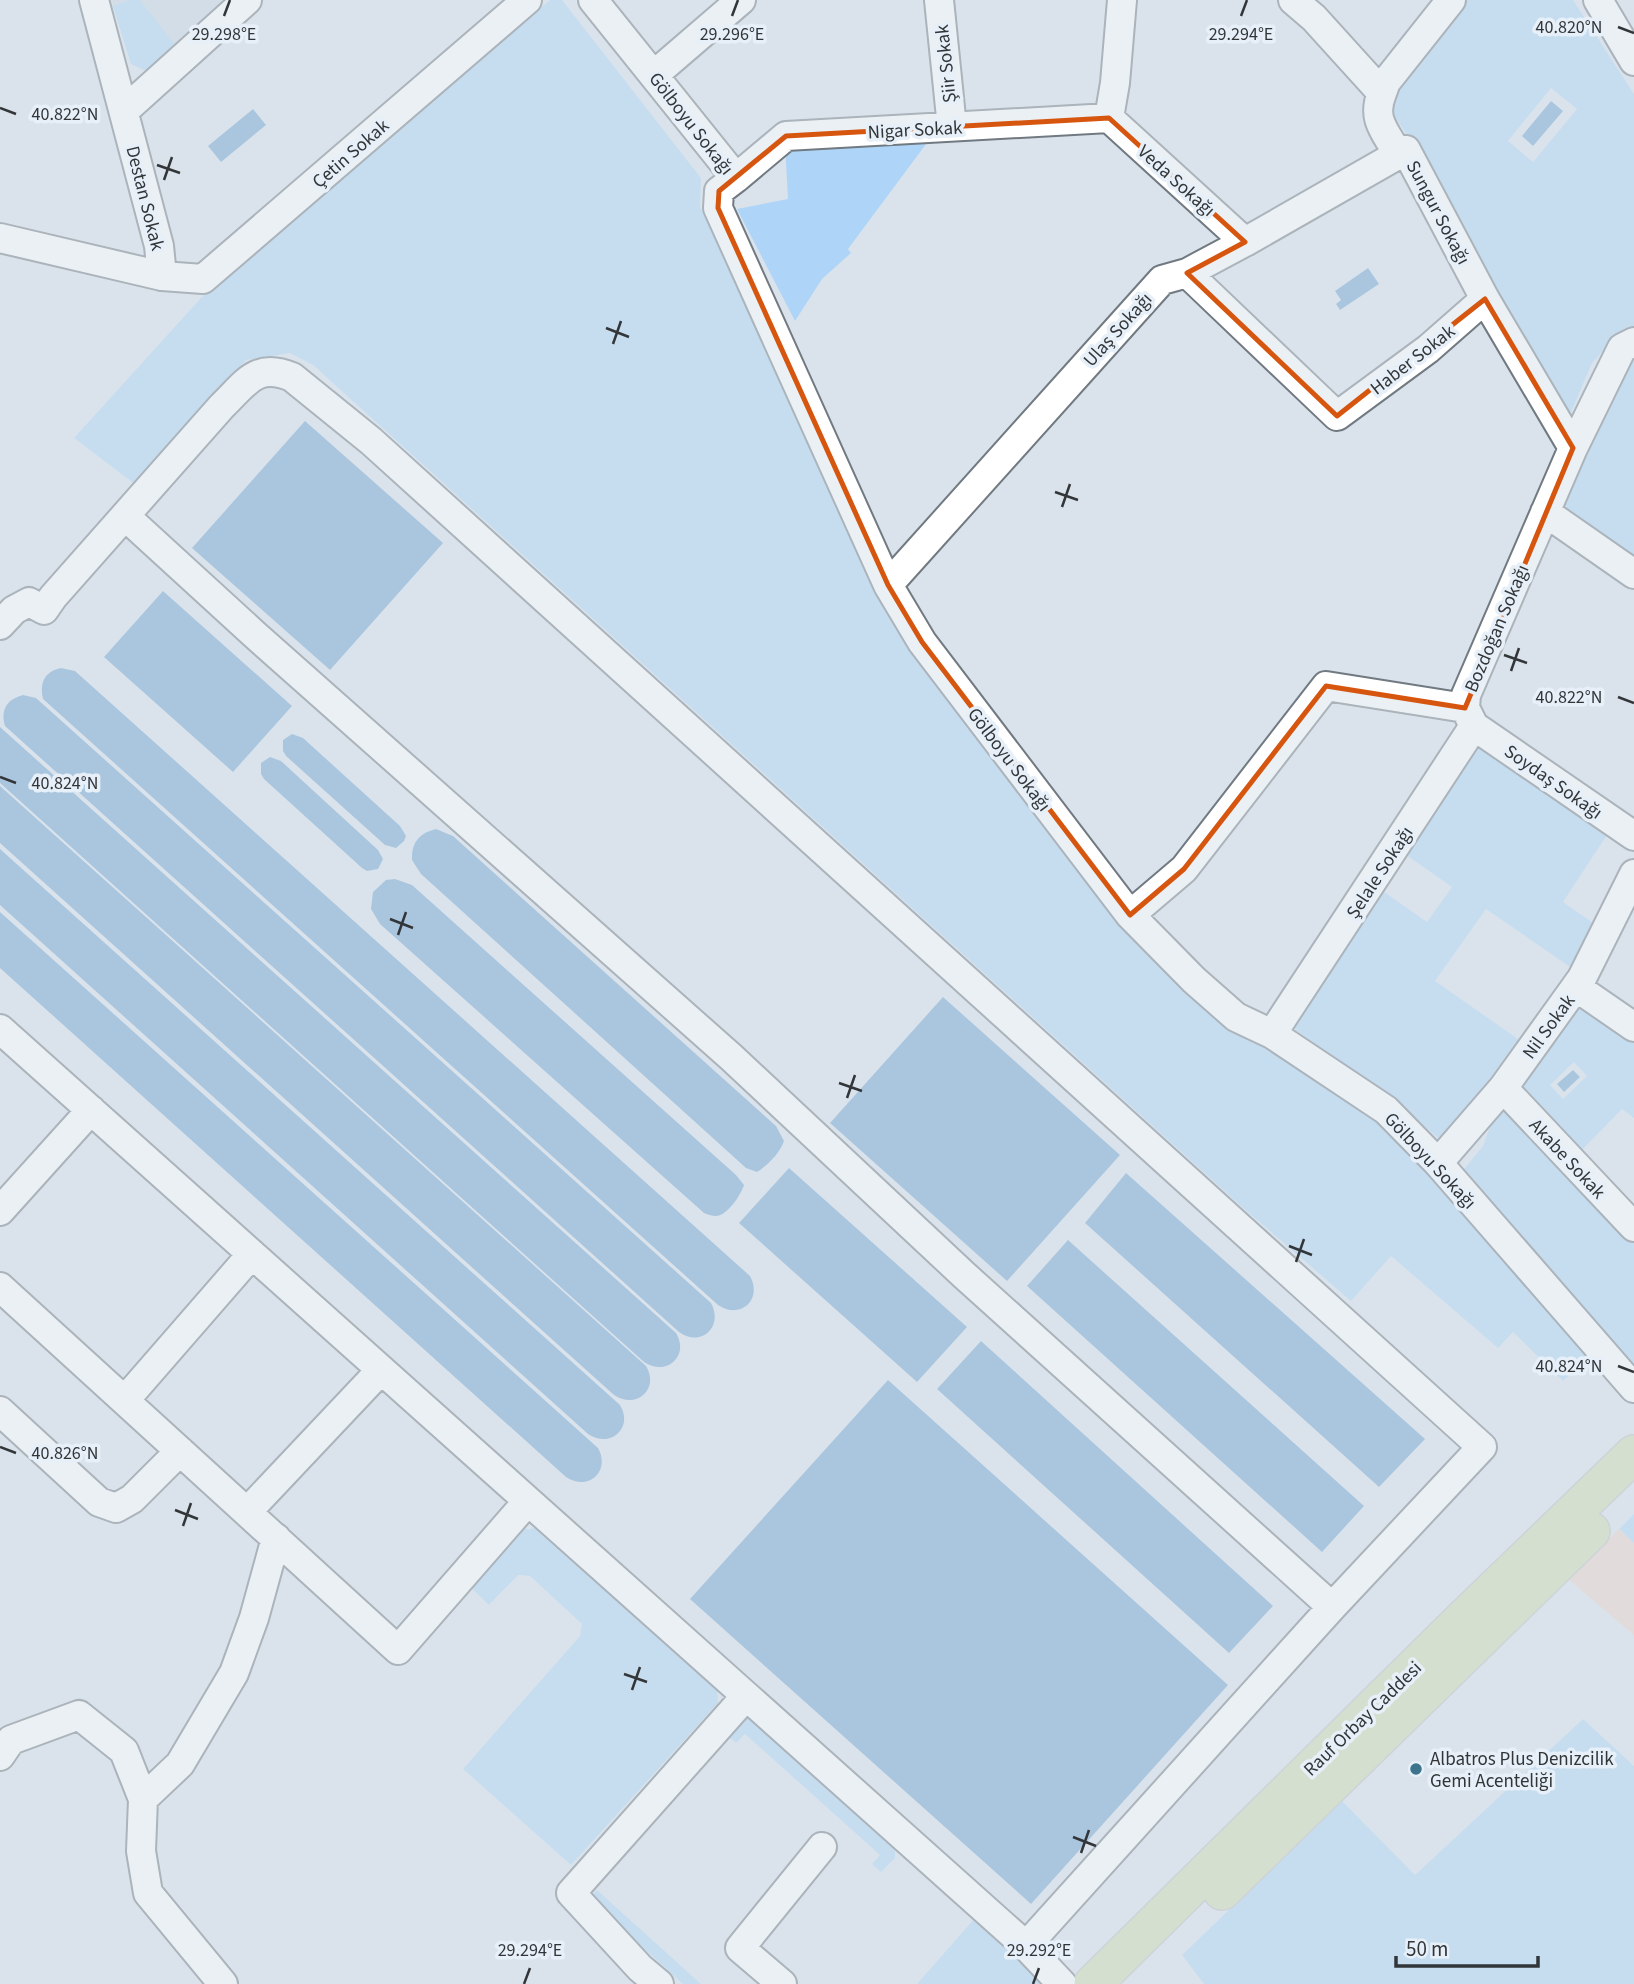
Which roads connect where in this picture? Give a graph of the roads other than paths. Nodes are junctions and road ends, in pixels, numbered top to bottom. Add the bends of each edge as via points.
1 (94, 0) edge
2 (247, 0) edge
3 (527, 0) edge
4 (593, 0) edge
5 (741, 0) edge
6 (939, 0) edge
7 (1122, 0) edge
8 (1293, 0) edge
9 (1451, 0) edge
10 (1598, 0) edge
11 (1634, 61) edge
12 (655, 74) junction
13 (1382, 93) junction
14 (124, 111) junction
15 (1109, 118) junction
16 (952, 127) junction
17 (1406, 150) junction
18 (736, 178) junction
19 (0, 238) edge
20 (1245, 242) junction
21 (1187, 273) junction
22 (162, 276) junction
23 (1485, 299) junction
24 (1634, 342) edge
25 (1573, 448) junction
26 (1545, 512) junction
27 (125, 516) junction
28 (1634, 574) edge
29 (888, 585) junction
30 (0, 625) edge
31 (1469, 717) junction
32 (1634, 836) edge
33 (1634, 874) edge
34 (1130, 915) junction
35 (1576, 987) junction
36 (1634, 1027) edge
37 (0, 1029) edge
38 (1272, 1034) junction
39 (1503, 1088) junction
40 (91, 1110) junction
41 (1438, 1163) junction
42 (0, 1211) edge
43 (1634, 1227) edge
44 (252, 1254) junction
45 (0, 1287) edge
46 (381, 1370) junction
47 (1634, 1388) edge
48 (125, 1400) junction
49 (0, 1411) edge
50 (180, 1451) junction
51 (1634, 1454) edge
52 (1634, 1488) edge
53 (528, 1501) junction
54 (247, 1512) junction
55 (276, 1538) junction
56 (1332, 1607) junction
57 (746, 1696) junction
58 (0, 1756) edge
59 (143, 1799) junction
60 (822, 1847) dead end
61 (1026, 1946) junction
62 (223, 1984) edge
63 (659, 1984) edge
64 (782, 1984) edge
65 (1062, 1984) edge
66 (1093, 1984) edge
67 (1125, 1984) edge

1 - 14 street, Destan Sokak
2 - 14 street
3 - 22 street, Çetin Sokak via 203,279
4 - 12 street, Gölboyu Sokağı
5 - 12 street
6 - 16 street, Şiir Sokak
7 - 15 street
8 - 13 street
9 - 13 street
10 - 11 street
12 - 18 street, Gölboyu Sokağı
13 - 17 street, Sungur Sokağı via 1378,122 1395,149
14 - 22 street, Destan Sokak via 159,246
15 - 16 street, Nigar Sokak
15 - 20 street, Veda Sokağı
16 - 18 street, Nigar Sokak via 786,136
17 - 20 street, Ulaş Sokağı
17 - 23 street, Sungur Sokağı
18 - 29 street, Gölboyu Sokağı via 719,191 718,208
19 - 22 street, Çetin Sokak
20 - 21 street, Ulaş Sokağı
21 - 23 street, Haber Sokak via 1337,416 1428,349
21 - 29 street, Ulaş Sokağı via 1162,280
23 - 25 street, Sungur Sokağı
24 - 25 street, Bozdoğan Sokağı via 1622,348
25 - 26 street, Bozdoğan Sokağı
26 - 28 street
26 - 31 street, Bozdoğan Sokağı via 1466,695
27 - 30 street via 44,610 29,602
27 - 56 street via 731,1057 964,1275
27 - 56 street via 222,406 251,378 267,370 292,377 371,440 1482,1447
29 - 34 street, Gölboyu Sokağı via 922,642
31 - 32 street, Soydaş Sokağı
31 - 34 street, Bozdoğan Sokağı via 1326,685 1184,869
31 - 38 street, Şelale Sokağı
33 - 35 street, Nil Sokak
34 - 38 street, Gölboyu Sokağı via 1236,1017
35 - 36 street
35 - 39 street, Nil Sokak
37 - 40 street
38 - 41 street, Gölboyu Sokağı via 1386,1110
39 - 41 street, Nil Sokak
39 - 43 street, Akabe Sokak
40 - 42 street
40 - 44 street
41 - 47 street, Gölboyu Sokağı
44 - 46 street
44 - 48 street
45 - 48 street
46 - 53 street
46 - 54 street
48 - 50 street
49 - 50 street via 99,1502 116,1508 132,1499
50 - 54 street
51 - 66 main road, Rauf Orbay Caddesi
52 - 67 main road, Rauf Orbay Caddesi
53 - 55 street via 398,1650
53 - 57 street
54 - 55 street
55 - 59 street via 234,1673 180,1764
56 - 61 street
57 - 61 street
57 - 63 street via 572,1893
58 - 59 street via 11,1740 79,1715 124,1751
59 - 62 street via 141,1851 148,1893
60 - 64 street via 740,1948
61 - 65 street

